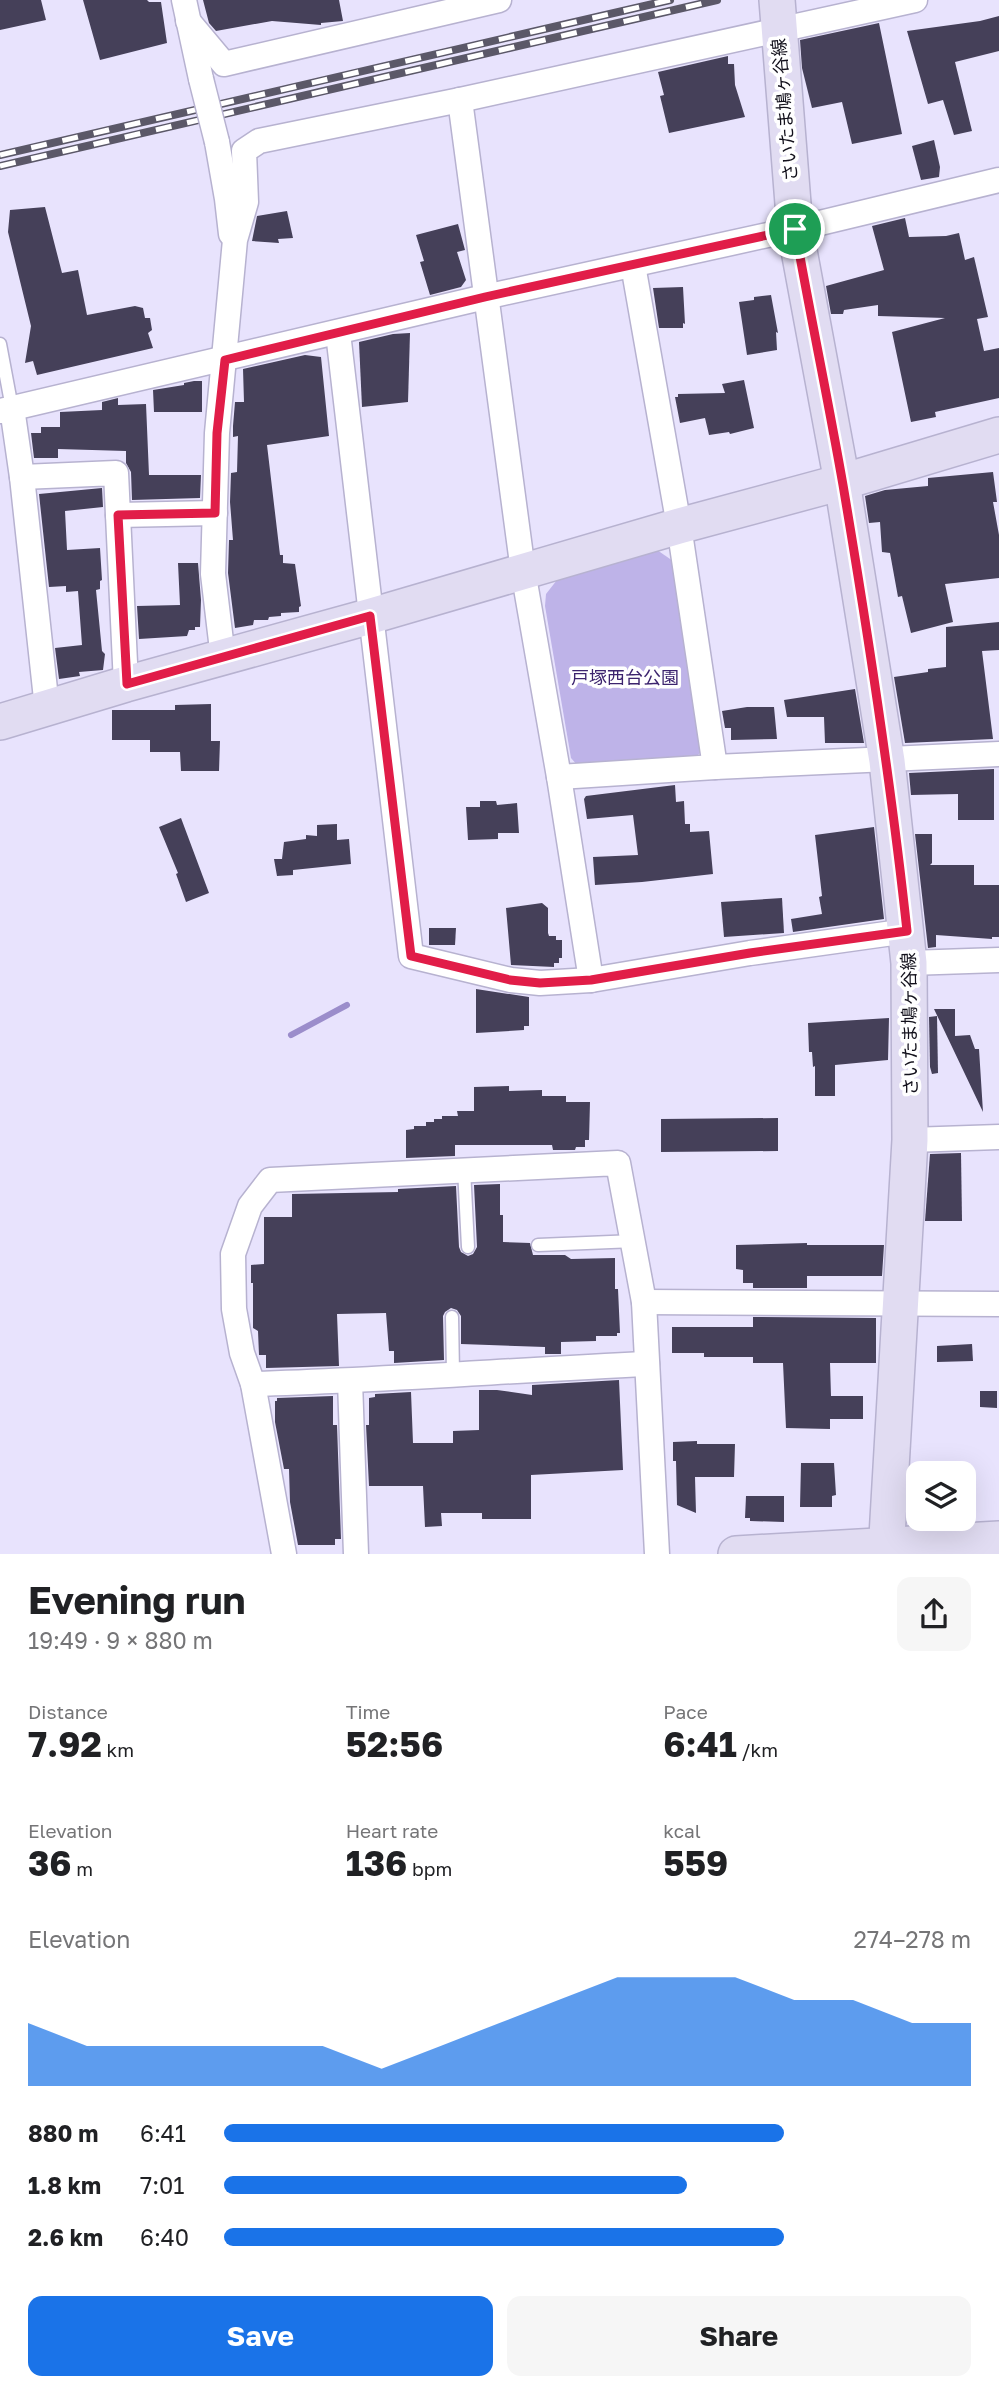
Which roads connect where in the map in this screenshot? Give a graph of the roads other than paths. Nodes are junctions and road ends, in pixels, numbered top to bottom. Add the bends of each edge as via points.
1 (915, 0) edge
2 (492, 1) edge
3 (186, 10) edge
4 (777, 15) edge
5 (460, 100) junction
6 (999, 180) edge
7 (795, 229) junction
8 (235, 240) junction
9 (633, 265) junction
10 (485, 297) junction
11 (338, 333) junction
12 (0, 344) edge
13 (225, 360) junction
14 (6, 410) edge
15 (999, 435) edge
16 (22, 477) junction
17 (842, 482) junction
18 (215, 513) junction
19 (118, 515) junction
20 (679, 526) junction
21 (523, 571) junction
22 (370, 616) junction
23 (223, 658) junction
24 (127, 684) junction
25 (47, 708) junction
26 (0, 722) edge
27 (999, 754) edge
28 (887, 761) junction
29 (715, 767) junction
30 (559, 777) junction
31 (908, 947) junction
32 (999, 960) edge
33 (591, 980) junction
34 (999, 1137) edge
35 (910, 1140) junction
36 (464, 1169) junction
37 (635, 1241) junction
38 (538, 1245) dead end
39 (468, 1247) dead end
40 (644, 1302) junction
41 (902, 1304) junction
42 (999, 1304) edge
43 (452, 1317) dead end
44 (647, 1364) junction
45 (453, 1373) junction
46 (350, 1381) junction
47 (253, 1384) junction
48 (999, 1539) edge
49 (886, 1549) edge
50 (284, 1553) edge
51 (356, 1553) edge
52 (657, 1553) edge
53 (736, 1553) edge

1 - 4 street
2 - 3 street via 224,64
3 - 8 street, bridge
4 - 5 street
4 - 7 main road, さいたま鳩ヶ谷線
5 - 8 street via 259,141 244,151 246,202
5 - 10 street
6 - 7 street
7 - 9 street
7 - 17 main road, さいたま鳩ヶ谷線
8 - 13 street
9 - 10 street
9 - 20 street
10 - 11 street
10 - 21 street
11 - 13 street
11 - 22 street
12 - 14 lane
13 - 14 street
13 - 18 street
14 - 16 street
15 - 17 main road
16 - 19 street via 116,473
16 - 25 street
17 - 20 main road
17 - 28 main road, さいたま鳩ヶ谷線
18 - 19 street
18 - 23 street via 213,574
19 - 24 street
20 - 21 main road
20 - 29 street
21 - 22 main road
21 - 30 street
22 - 23 main road
22 - 33 street via 411,956 510,980
23 - 24 main road
24 - 25 main road
25 - 26 main road
27 - 28 street
28 - 29 street
28 - 31 main road, さいたま鳩ヶ谷線
29 - 30 street
30 - 33 street
31 - 32 street
31 - 33 street via 750,953
31 - 35 main road, さいたま鳩ヶ谷線
34 - 35 street
35 - 41 main road, さいたま鳩ヶ谷線
36 - 37 street via 618,1163
36 - 39 lane
36 - 47 street via 270,1180 250,1206 233,1254 234,1309
37 - 38 lane
37 - 40 street
40 - 41 street
40 - 44 street
41 - 42 street
41 - 49 main road, さいたま鳩ヶ谷線
43 - 45 lane
44 - 45 street
44 - 52 street
45 - 46 street
46 - 47 street
46 - 51 street
47 - 50 street
48 - 49 main road
49 - 53 main road

